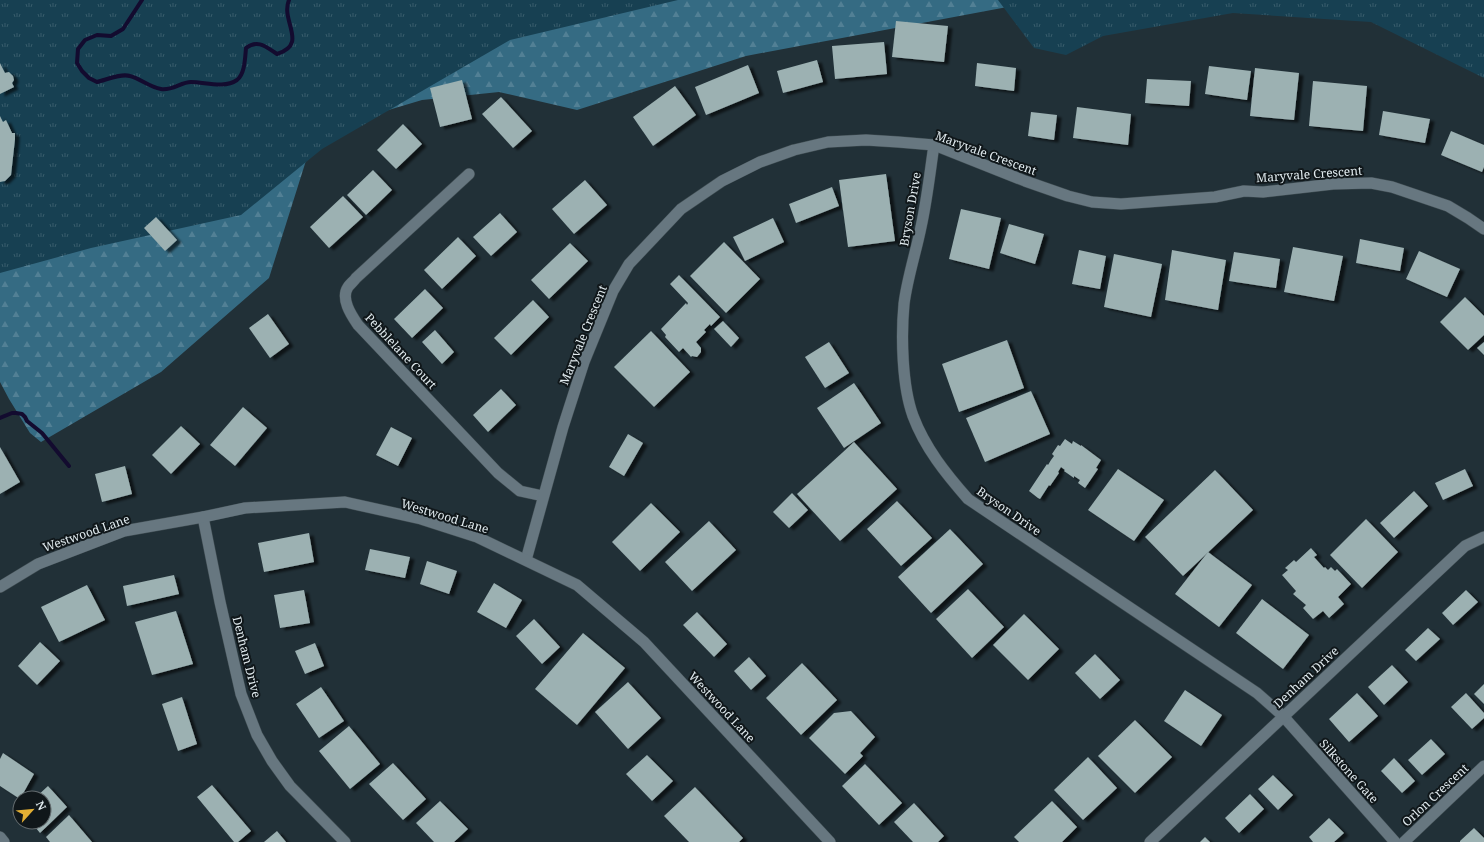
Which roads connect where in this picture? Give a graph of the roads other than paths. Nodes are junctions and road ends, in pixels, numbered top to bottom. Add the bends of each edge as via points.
1 (934, 145) junction
2 (469, 174) dead end
3 (1484, 229) edge
4 (543, 496) junction
5 (203, 517) junction
6 (1484, 537) edge
7 (526, 560) junction
8 (0, 587) edge
9 (1283, 716) junction
10 (1484, 766) edge
11 (0, 837) edge
12 (4, 842) edge
13 (345, 842) edge
14 (830, 842) edge
15 (1150, 842) edge
16 (1395, 842) edge
17 (1404, 842) edge

1 - 3 street, Maryvale Crescent via 1025,181 1092,202 1146,203 1215,197 1244,191 1263,192 1333,184 1371,183 1392,187 1448,206
1 - 4 street, Maryvale Crescent via 866,140 828,142 794,150 722,180 681,209 629,264 613,291 584,362
1 - 9 street, Bryson Drive via 922,225 904,304 903,340 907,395 913,416 927,445 944,472 968,499 1257,693
2 - 4 street, Pebblelane Court via 356,278 347,289 346,300 350,313 358,325 498,474 520,491
4 - 7 street, Maryvale Crescent
5 - 7 street, Westwood Lane via 245,508 345,502 421,519 477,537
5 - 8 street, Westwood Lane via 124,531 38,564
5 - 13 street, Denham Drive via 241,694 257,735 290,786
6 - 9 street, Denham Drive via 1465,546
7 - 14 street, Westwood Lane via 577,585 644,642
9 - 15 street, Denham Drive
9 - 16 street, Silkstone Gate
10 - 17 street, Orlon Crescent
11 - 12 street

